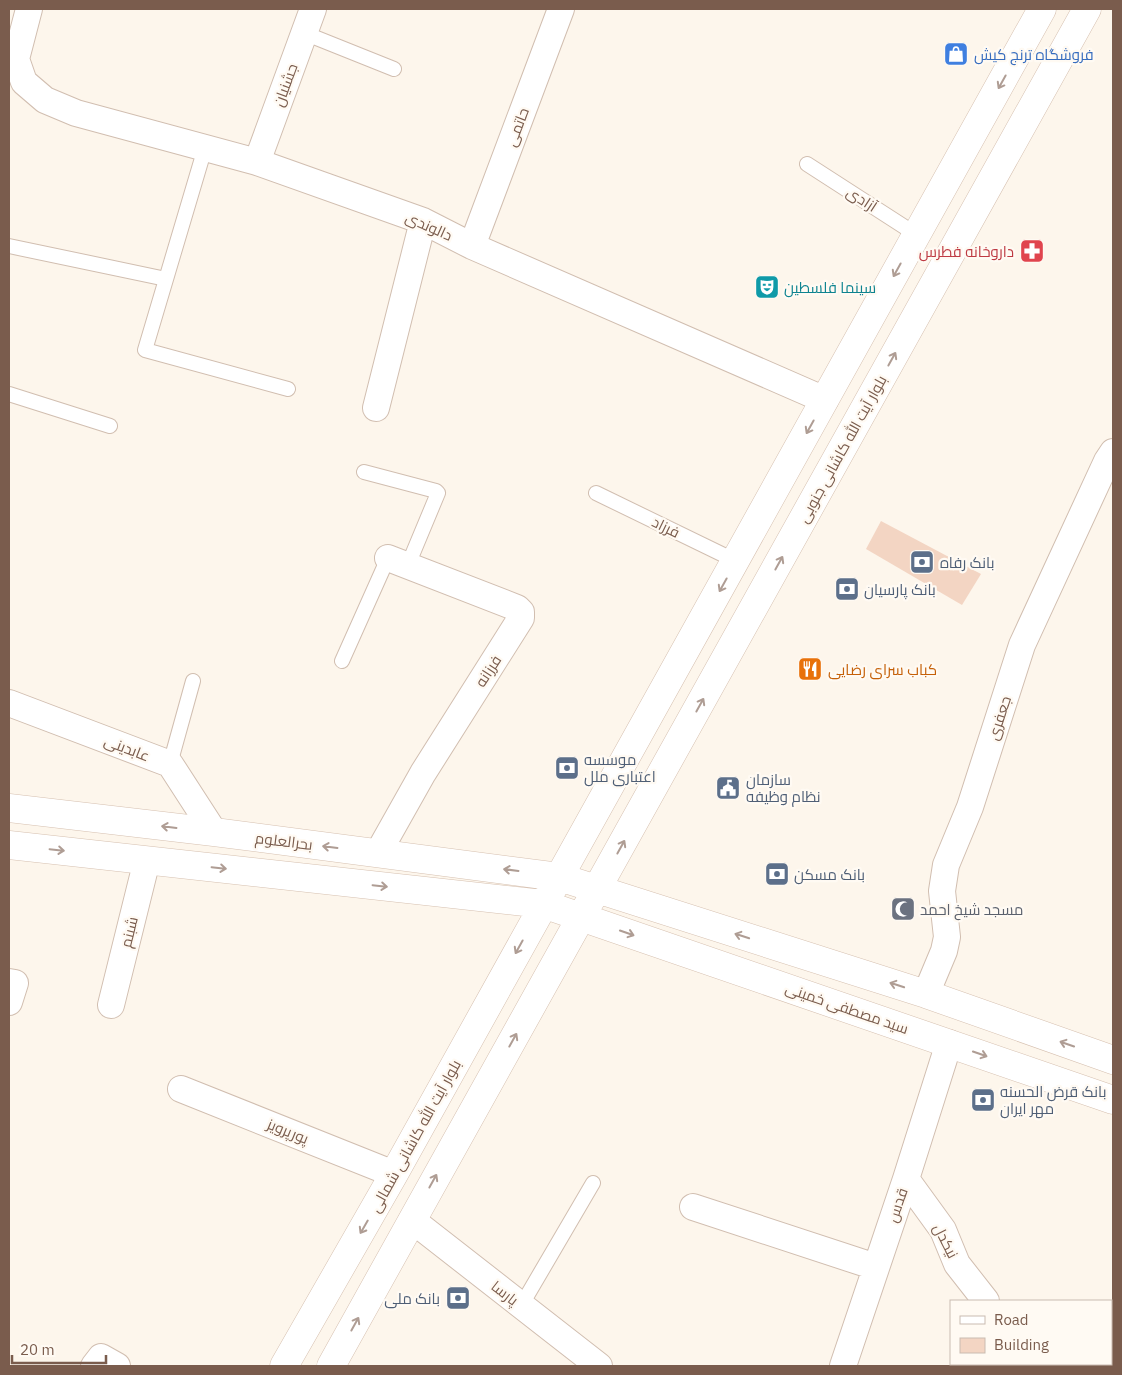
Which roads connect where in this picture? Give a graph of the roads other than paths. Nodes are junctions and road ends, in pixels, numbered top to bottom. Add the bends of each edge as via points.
1 (29, 9) edge
2 (313, 9) edge
3 (561, 9) edge
4 (1042, 9) edge
5 (1087, 9) edge
6 (304, 33) junction
7 (394, 69) dead end
8 (205, 148) junction
9 (257, 162) junction
10 (807, 164) dead end
11 (423, 221) junction
12 (917, 235) junction
13 (9, 246) edge
14 (472, 246) junction
15 (166, 279) junction
16 (288, 388) dead end
17 (9, 394) edge
18 (825, 400) junction
19 (376, 408) dead end
20 (110, 426) dead end
21 (1113, 452) edge
22 (364, 472) dead end
23 (596, 493) dead end
24 (736, 561) junction
25 (398, 562) junction
26 (342, 661) dead end
27 (193, 681) dead end
28 (9, 703) edge
29 (170, 764) junction
30 (9, 808) edge
31 (214, 832) junction
32 (9, 845) edge
33 (378, 854) junction
34 (146, 860) junction
35 (559, 877) junction
36 (597, 889) junction
37 (543, 904) junction
38 (581, 917) junction
39 (9, 982) edge
40 (926, 994) junction
41 (9, 1002) edge
42 (111, 1004) dead end
43 (949, 1043) junction
44 (1113, 1060) edge
45 (181, 1089) dead end
46 (1113, 1100) edge
47 (394, 1174) junction
48 (906, 1179) junction
49 (594, 1183) dead end
50 (693, 1207) dead end
51 (412, 1220) junction
52 (876, 1267) junction
53 (985, 1300) edge
54 (521, 1306) junction
55 (94, 1366) edge
56 (117, 1366) edge
57 (284, 1366) edge
58 (331, 1366) edge
59 (599, 1366) edge
60 (843, 1366) edge

1 - 8 street, دالوندی via 16,59 24,82 46,100 76,113
2 - 6 street, جشنیان
3 - 14 street, حاتمی
4 -> 12 main road
36 -> 5 main road, بلوار آیت الله کاشانی جنوبی
6 - 7 lane
6 - 9 street, جشنیان
8 - 9 street, دالوندی
8 - 15 lane
9 - 11 street, دالوندی
10 - 12 lane, آزادی
11 - 14 street, دالوندی
11 - 19 street
12 -> 18 main road
13 - 15 lane
14 - 18 street, دالوندی
15 - 16 lane via 145,350
17 - 20 lane
18 -> 24 main road
21 - 40 street, جعفری via 1022,645 970,808 946,865 942,891 947,937
22 - 25 lane via 438,494
23 - 24 lane, فرزاد
24 -> 35 main road
25 - 26 lane
25 - 33 street, فرزانه via 517,608 521,618 423,772
27 - 29 lane
28 - 29 street, عابدینی
29 - 31 street
31 -> 30 main road, بحرالعلوم
33 -> 31 main road, بحرالعلوم
32 -> 34 main road
35 -> 33 main road, بحرالعلوم
34 -> 37 main road
34 - 42 street, شبنم
35 - 36 main road, بحرالعلوم
35 - 37 main road, بلوار آیت الله کاشانی شمالی
36 - 38 main road, بلوار آیت الله کاشانی جنوبی
40 -> 36 main road
37 - 38 main road, سید مصطفی خمینی
37 -> 47 main road, بلوار آیت الله کاشانی شمالی
38 -> 43 main road, سید مصطفی خمینی
51 -> 38 main road
39 - 41 street via 15,983
44 -> 40 main road
43 -> 46 main road, سید مصطفی خمینی
43 - 48 street, قدس
45 - 47 street, پورپرویز
47 -> 57 main road, بلوار آیت الله کاشانی شمالی
48 - 52 street, قدس
48 - 53 street, نیکدل via 943,1230 958,1264
49 - 54 lane
50 - 52 street
51 - 54 street, پارسا
58 -> 51 main road
52 - 60 street, قدس
54 - 59 street, پارسا
55 - 56 street via 100,1357

